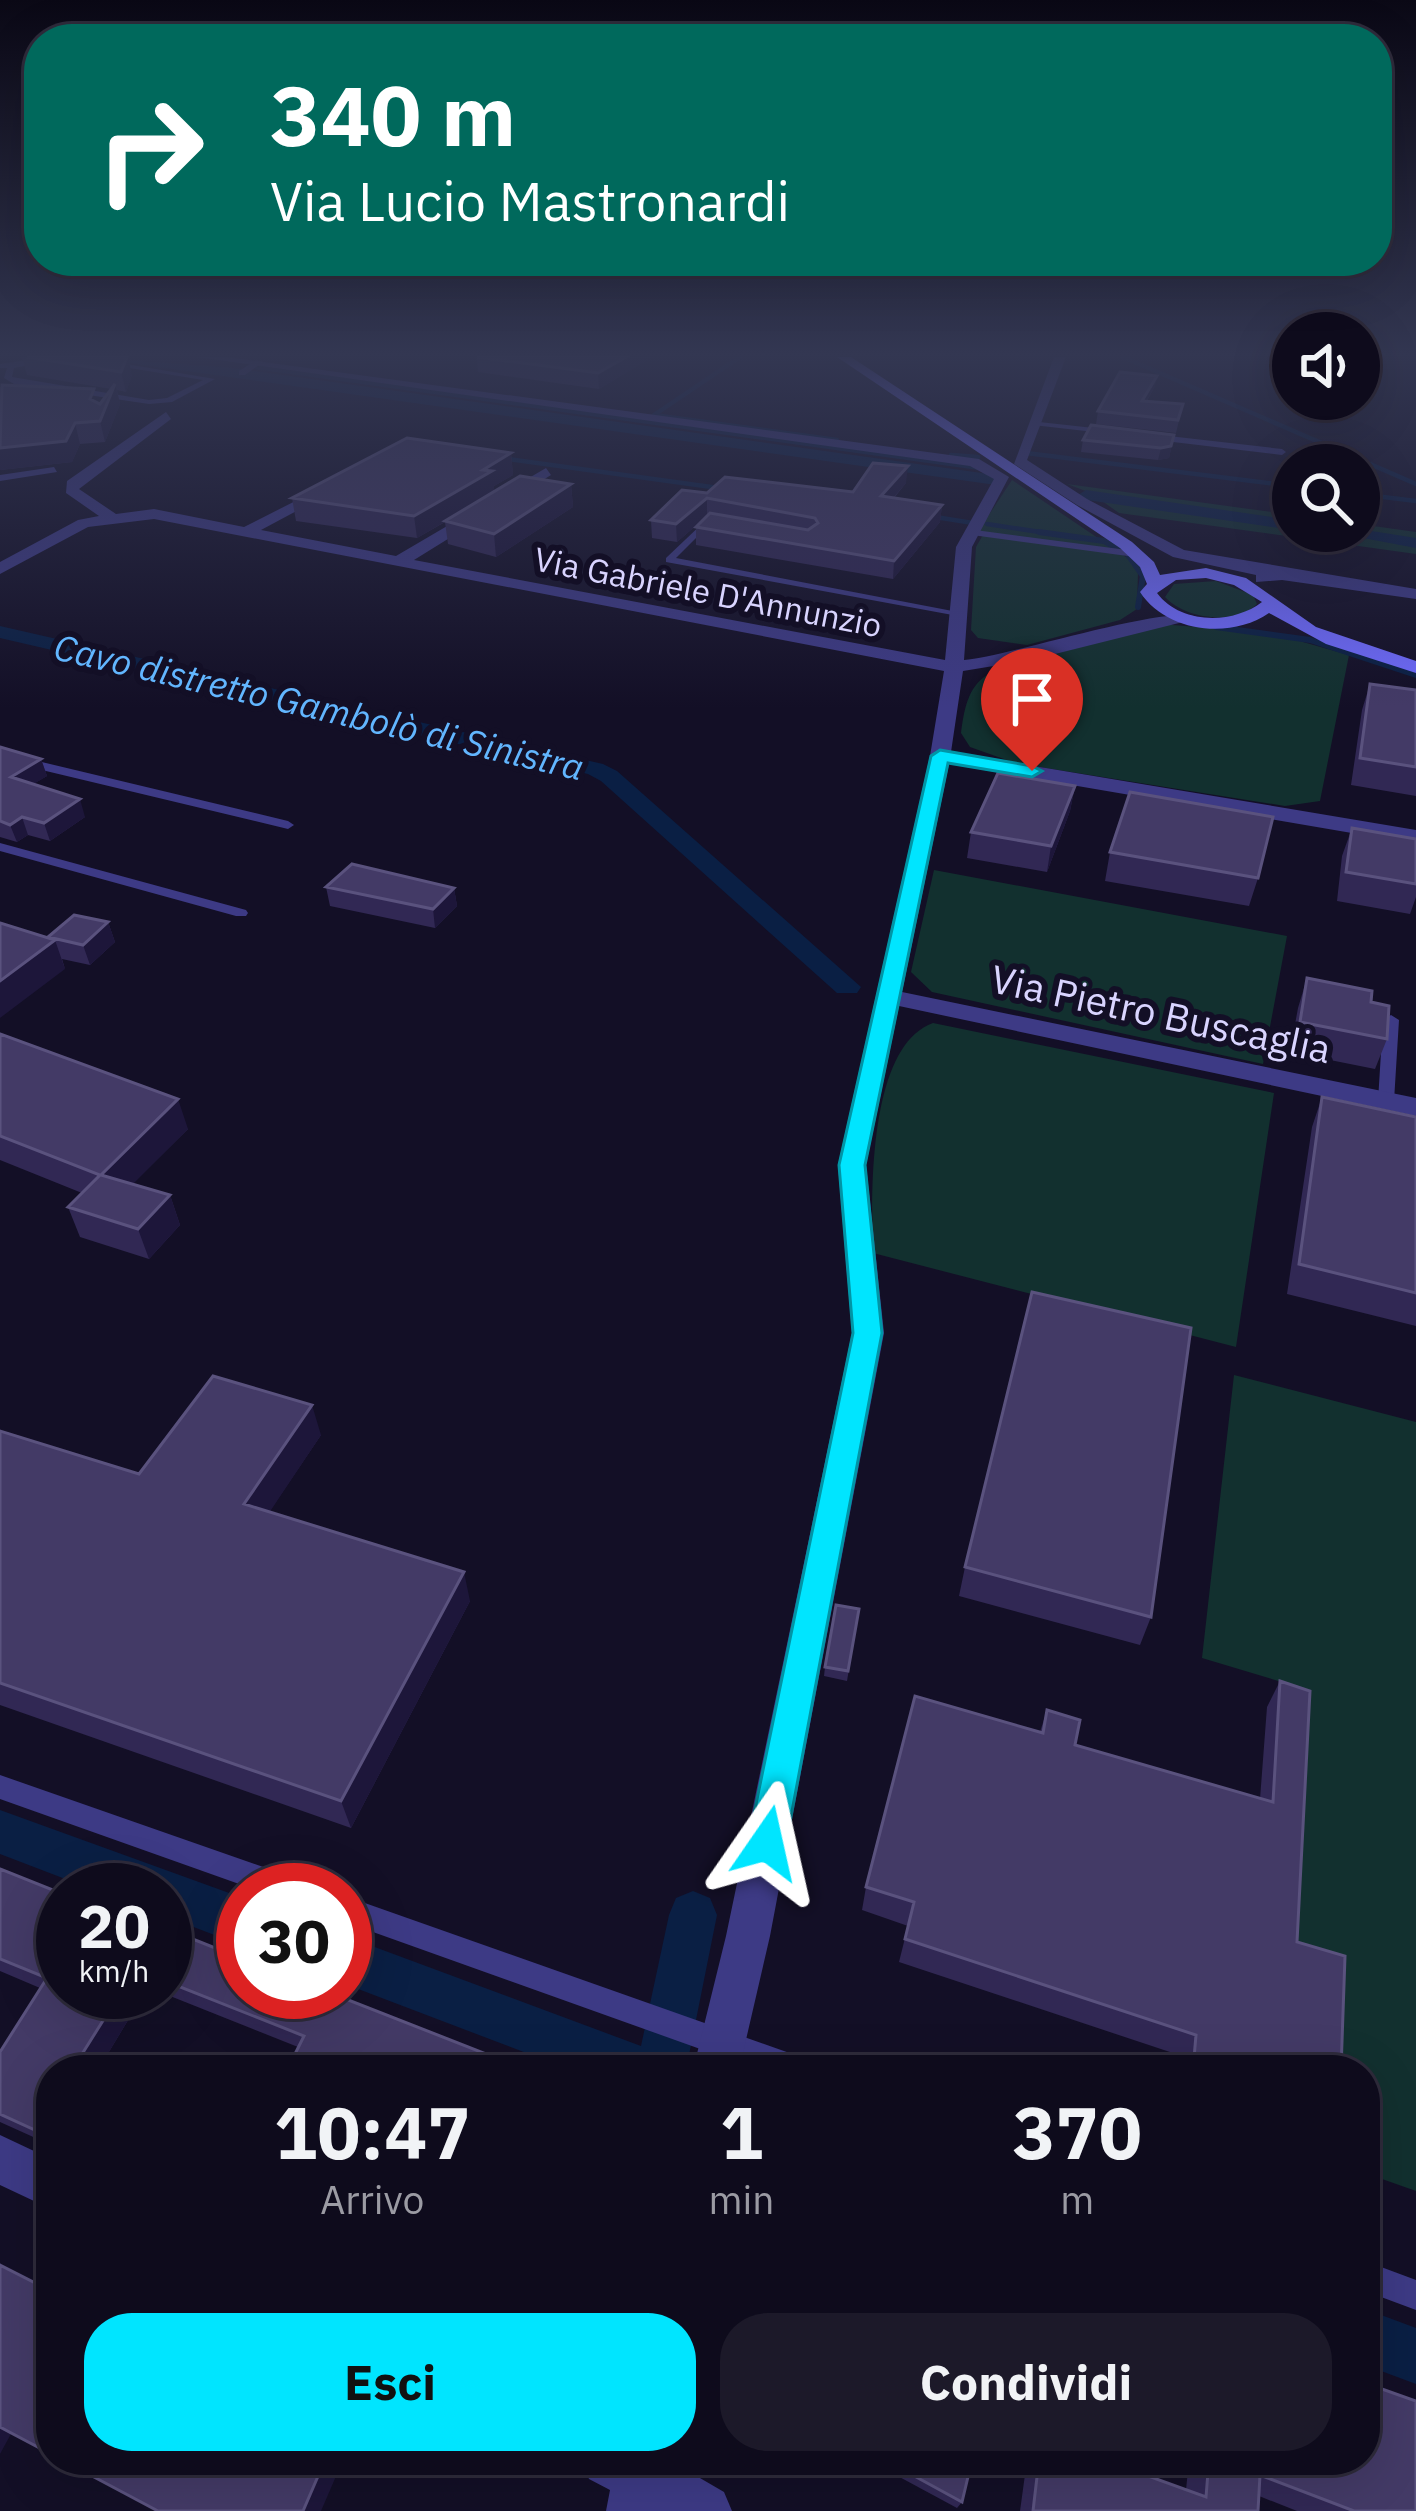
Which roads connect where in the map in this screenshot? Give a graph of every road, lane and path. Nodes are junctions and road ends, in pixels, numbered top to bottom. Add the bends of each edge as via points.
1 (84, 474) edge
2 (542, 474) edge
3 (996, 474) edge
4 (1018, 474) edge
5 (1040, 474) edge
6 (340, 482) edge
7 (110, 517) junction
8 (726, 526) edge
9 (248, 531) junction
10 (974, 532) junction
11 (1131, 550) junction
12 (400, 561) junction
13 (0, 569) edge
14 (1199, 574) junction
15 (1277, 576) junction
16 (1238, 580) junction
17 (1153, 592) junction
18 (1416, 594) edge
19 (1268, 600) junction
20 (958, 613) junction
21 (1190, 618) junction
22 (1234, 621) junction
23 (1129, 625) junction
24 (1344, 643) junction
25 (1026, 654) junction
26 (890, 659) junction
27 (953, 664) junction
28 (1416, 667) edge
29 (0, 756) edge
30 (940, 756) junction
31 (288, 825) dead end
32 (1416, 837) edge
33 (0, 847) edge
34 (241, 913) dead end
35 (891, 997) junction
36 (1391, 1020) edge
37 (1386, 1101) junction
38 (1416, 1107) edge
39 (0, 1787) edge
40 (216, 1863) edge
41 (372, 1919) edge
42 (711, 2049) edge
43 (0, 2159) edge
44 (36, 2177) edge
45 (1380, 2281) edge
46 (1416, 2294) edge
47 (631, 2477) edge
48 (705, 2511) edge

1 - 7 street via 71,490
2 - 12 street
3 - 10 street via 1002,480
4 - 11 main road
5 - 15 street via 1194,560
6 - 9 street
7 - 9 street, Via Gabriele D'Annunzio via 154,514
7 - 13 street, Via Gabriele D'Annunzio
8 - 20 lane via 706,523 669,560
9 - 12 street, Via Gabriele D'Annunzio
10 - 11 lane
10 - 20 street via 964,547
11 - 14 main road
11 - 17 main road via 1148,565
12 - 26 street, Via Gabriele D'Annunzio
14 - 16 main road
14 - 17 main road
15 - 16 street
15 - 18 street
15 - 19 street
16 - 19 main road
17 - 21 main road
17 - 23 street
19 - 22 main road via 1258,616
19 - 24 main road via 1288,620
20 - 27 street
21 - 22 main road
21 - 23 street
22 - 24 main road
23 - 25 street
24 - 28 main road
25 - 27 street
25 - 27 street via 982,646
26 - 27 street via 937,652
26 - 27 street via 932,675
27 - 30 street
29 - 31 lane
30 - 32 street
30 - 35 street
33 - 34 lane
35 - 37 street, Via Pietro Buscaglia
35 - 42 street via 852,1165 868,1333 748,1936
36 - 37 lane
37 - 38 street, Via Pietro Buscaglia
39 - 40 lane
41 - 42 lane via 640,2014
43 - 44 street
45 - 46 lane
47 - 48 street

